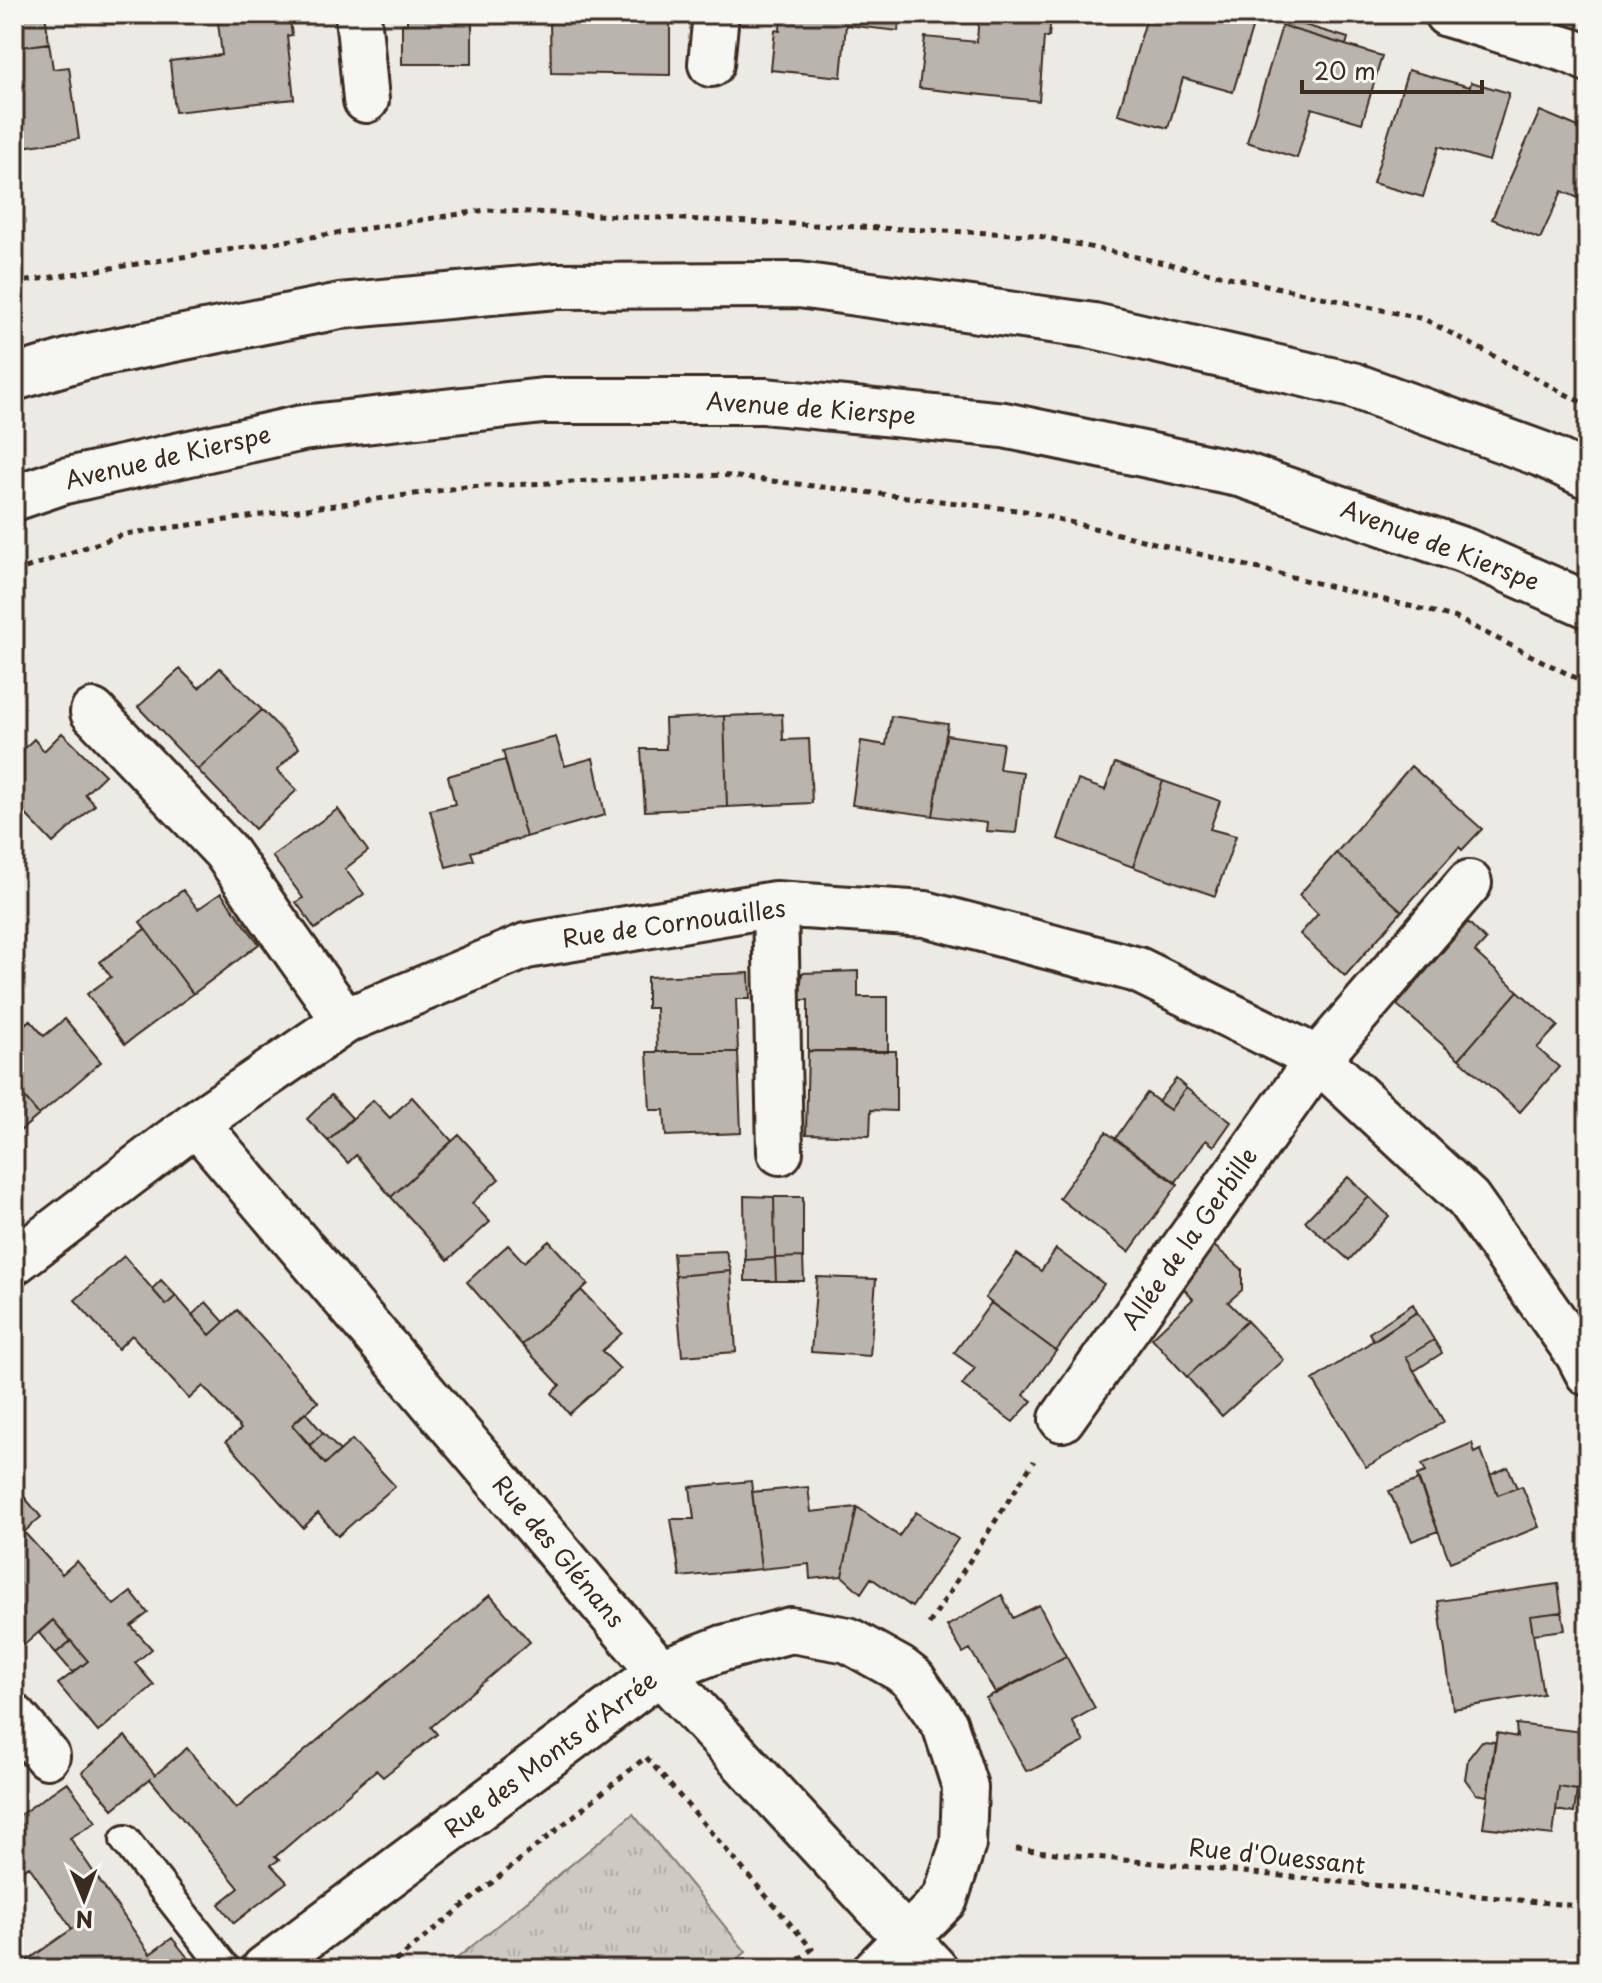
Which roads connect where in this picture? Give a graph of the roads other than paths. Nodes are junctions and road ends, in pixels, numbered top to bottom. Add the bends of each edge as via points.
1 (358, 14) edge
2 (716, 14) edge
3 (1447, 14) edge
4 (1588, 59) edge
5 (711, 64) dead end
6 (366, 100) dead end
7 (14, 378) edge
8 (1588, 476) edge
9 (14, 498) edge
10 (1588, 605) edge
11 (93, 712) dead end
12 (1469, 883) dead end
13 (775, 904) junction
14 (345, 1021) junction
15 (1318, 1059) junction
16 (196, 1123) junction
17 (780, 1152) dead end
18 (14, 1262) edge
19 (1588, 1373) edge
20 (1062, 1419) road end
21 (660, 1672) junction
22 (14, 1717) edge
23 (47, 1756) dead end
24 (125, 1840) dead end
25 (906, 1937) junction
26 (226, 1969) edge
27 (264, 1969) edge
28 (876, 1969) edge
29 (935, 1969) edge

1 - 6 street
2 - 5 street
3 - 4 street
7 - 8 street via 84,357 340,306 556,286 799,285 1094,326 1352,385
9 - 10 street, Avenue de Kierspe via 64,481 302,428 543,401 764,401 1004,425 1243,475 1465,551
11 - 14 street via 225,851
12 - 15 street, Allée de la Gerbille
13 - 14 street, Rue de Cornouailles via 526,946
13 - 15 street, Rue de Cornouailles via 925,914 1138,970
13 - 17 street
14 - 16 street, Rue de Cornouailles
15 - 19 street, Rue de Cornouailles via 1468,1199
15 - 20 street, Allée de la Gerbille
16 - 18 street, Rue de Cornouailles
16 - 21 street, Rue des Glénans
21 - 25 street, Rue des Glénans
21 - 25 street, Rue des Monts d'Arrée via 791,1630 848,1640 913,1679 945,1725 965,1787 963,1844 945,1899
21 - 27 street, Rue des Monts d'Arrée
22 - 23 street
24 - 26 lane
25 - 28 street, Rue des Monts d'Arrée
25 - 29 street, Rue des Glénans

